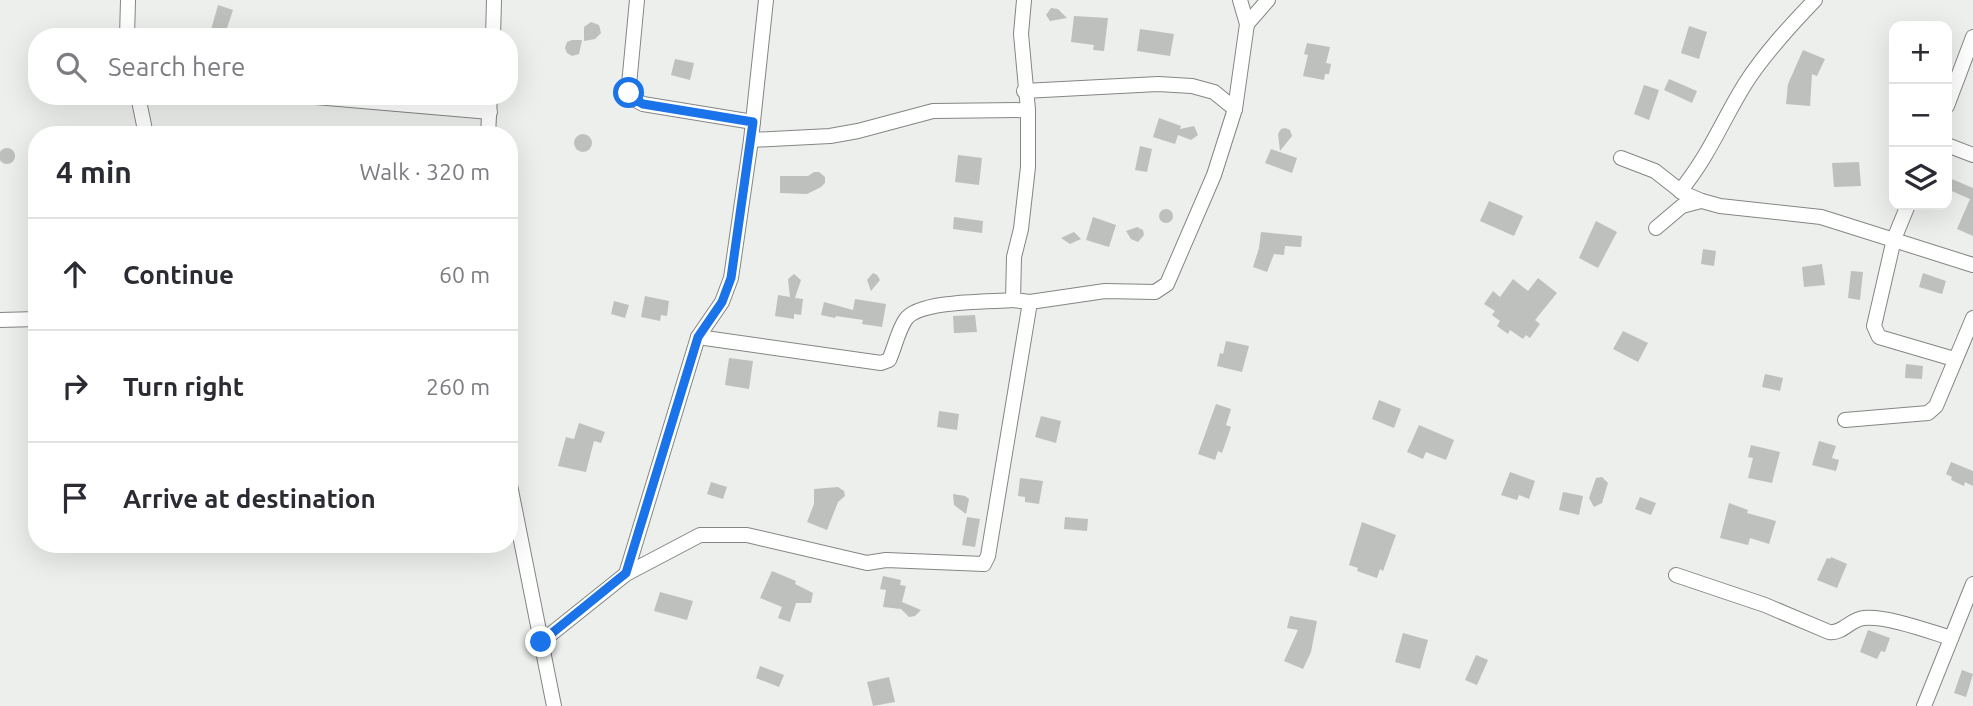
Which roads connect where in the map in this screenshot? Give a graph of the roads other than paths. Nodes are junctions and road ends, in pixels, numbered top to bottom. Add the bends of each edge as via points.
1 (128, 0) edge
2 (494, 0) edge
3 (637, 0) edge
4 (766, 0) edge
5 (1024, 0) edge
6 (1240, 0) edge
7 (1268, 0) edge
8 (1815, 0) edge
9 (1247, 24) junction
10 (127, 28) edge
11 (493, 28) edge
12 (1973, 37) edge
13 (1024, 91) junction
14 (1952, 93) edge
15 (140, 105) edge
16 (409, 105) edge
17 (490, 105) edge
18 (1235, 109) junction
19 (1028, 110) junction
20 (490, 112) junction
21 (753, 122) junction
22 (144, 126) edge
23 (489, 126) edge
24 (751, 140) junction
25 (1952, 147) edge
26 (1973, 155) edge
27 (1620, 158) dead end
28 (1680, 191) junction
29 (1702, 201) junction
30 (1906, 210) edge
31 (1656, 228) dead end
32 (1894, 239) junction
33 (1973, 265) edge
34 (1013, 300) junction
35 (1030, 302) junction
36 (1973, 317) edge
37 (28, 319) edge
38 (0, 320) edge
39 (698, 337) junction
40 (1954, 359) junction
41 (1845, 419) dead end
42 (518, 526) edge
43 (626, 573) junction
44 (1676, 575) dead end
45 (1973, 584) edge
46 (1951, 638) junction
47 (541, 642) junction
48 (554, 706) edge
49 (1924, 706) edge

1 - 10 street
2 - 11 street
3 - 21 street via 629,85 632,98 643,104
4 - 21 street
5 - 13 street
6 - 9 street
7 - 9 street
8 - 28 street via 1751,75 1705,158
9 - 18 street
12 - 14 street
13 - 18 street via 1192,86 1213,92
13 - 19 street
15 - 22 street
16 - 20 street
17 - 20 street
18 - 35 street via 1214,175 1163,289 1097,291
19 - 24 street via 933,111 830,136
19 - 34 street via 1028,167 1014,257
20 - 23 street
21 - 24 street
24 - 39 street via 731,278 722,302
25 - 26 street
27 - 28 street via 1655,171
28 - 29 street
29 - 31 street via 1682,206
29 - 32 street via 1821,217
30 - 32 street
32 - 33 street
32 - 40 street via 1874,321 1876,333
34 - 35 street
34 - 39 street via 917,311 905,320 889,360 881,363
35 - 43 street via 984,564 867,563 747,535 699,535
36 - 40 street
37 - 38 street
39 - 43 street
40 - 41 street via 1936,406 1928,413
42 - 47 street
43 - 47 street
44 - 46 street via 1829,632 1868,618
45 - 46 street
46 - 49 street
47 - 48 street

